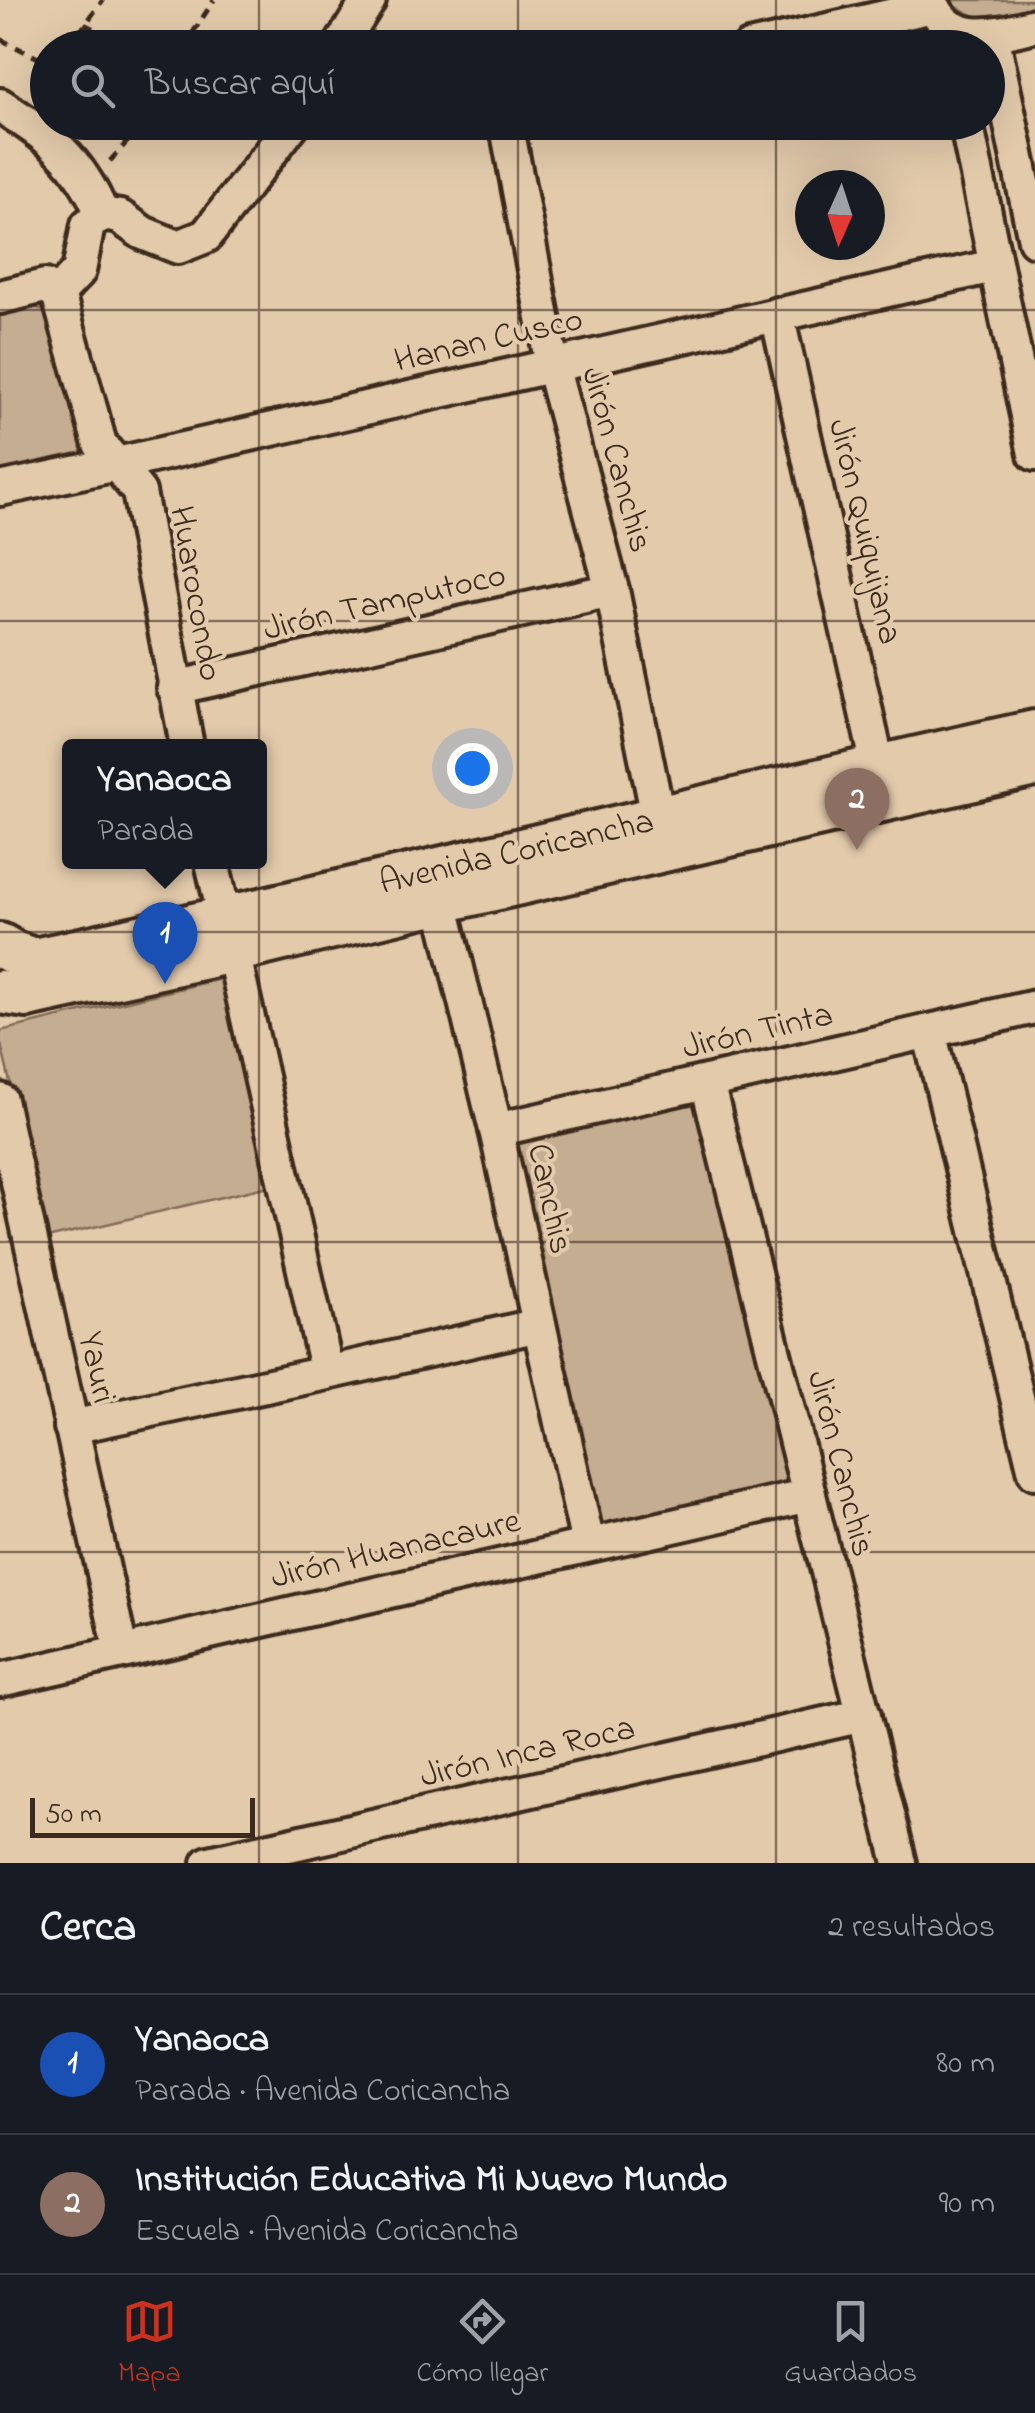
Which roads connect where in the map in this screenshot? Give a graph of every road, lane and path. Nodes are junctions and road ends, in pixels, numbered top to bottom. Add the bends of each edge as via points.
1 (102, 0) edge
2 (214, 0) edge
3 (369, 0) edge
4 (942, 21) edge
5 (84, 24) junction
6 (1035, 25) edge
7 (80, 30) edge
8 (96, 30) edge
9 (195, 30) edge
10 (350, 30) edge
11 (878, 30) edge
12 (1005, 31) edge
13 (0, 38) edge
14 (30, 54) edge
15 (1005, 96) edge
16 (0, 105) edge
17 (30, 124) edge
18 (50, 140) edge
19 (130, 140) edge
20 (280, 140) edge
21 (509, 140) edge
22 (970, 140) edge
23 (85, 180) junction
24 (102, 214) junction
25 (1035, 240) edge
26 (994, 266) junction
27 (58, 293) junction
28 (0, 297) edge
29 (777, 314) junction
30 (552, 364) junction
31 (1035, 454) edge
32 (117, 464) junction
33 (0, 488) edge
34 (612, 590) junction
35 (174, 688) junction
36 (1035, 732) edge
37 (185, 739) edge
38 (1035, 765) edge
39 (878, 766) junction
40 (658, 817) junction
41 (214, 869) edge
42 (437, 885) junction
43 (229, 935) junction
44 (0, 945) edge
45 (0, 992) edge
46 (1035, 1007) edge
47 (929, 1031) junction
48 (707, 1082) junction
49 (0, 1100) edge
50 (496, 1130) junction
51 (539, 1325) junction
52 (327, 1373) junction
53 (71, 1427) junction
54 (1035, 1472) edge
55 (809, 1494) junction
56 (588, 1544) junction
57 (121, 1651) junction
58 (0, 1680) edge
59 (864, 1715) junction
60 (209, 1863) edge
61 (900, 1863) edge

1 - 5 path
2 - 9 path
3 - 10 street
4 - 11 street
5 - 7 path
5 - 8 path
6 - 12 street
13 - 14 path
15 - 25 street
16 - 17 street
18 - 23 street
19 - 23 path
20 - 24 street via 206,236 178,247
21 - 30 street, Jirón Canchis
22 - 26 street
23 - 24 street
24 - 27 street via 88,225 79,271
26 - 29 street, Hanan Cusco
26 - 31 street
27 - 28 street via 45,286
27 - 32 street, Huarocondo via 100,444
29 - 30 street, Hanan Cusco
29 - 39 street, Jirón Quiquijana
30 - 32 street, Hanan Cusco
30 - 34 street, Jirón Canchis
32 - 33 street, Hanan Cusco
32 - 35 street, Huarocondo via 139,492
34 - 35 street, Jirón Tamputoco
34 - 40 street, Jirón Canchis
35 - 37 street, Huarocondo
36 - 39 street, Avenida Coricancha
38 - 42 street, Avenida Coricancha
39 - 40 street, Avenida Coricancha
40 - 42 street, Avenida Coricancha
41 - 43 street
42 - 43 street, Avenida Coricancha
42 - 50 street, Canchis
43 - 44 street, Avenida Coricancha via 34,960
43 - 45 street, Avenida Coricancha via 28,996
43 - 52 street
46 - 47 street, Jirón Tinta
47 - 48 street, Jirón Tinta
47 - 54 street
48 - 50 street, Jirón Tinta
48 - 55 street, Jirón Canchis
49 - 53 street, Yauri
50 - 51 street, Canchis
51 - 52 street
51 - 56 street, Canchis
52 - 53 street
53 - 57 street, Yauri
55 - 56 street, Jirón Huanacaure
55 - 59 street, Jirón Canchis
56 - 57 street, Jirón Huanacaure
57 - 58 street, Jirón Huanacaure
59 - 60 street, Jirón Inca Roca
59 - 61 street, Jirón Canchis

